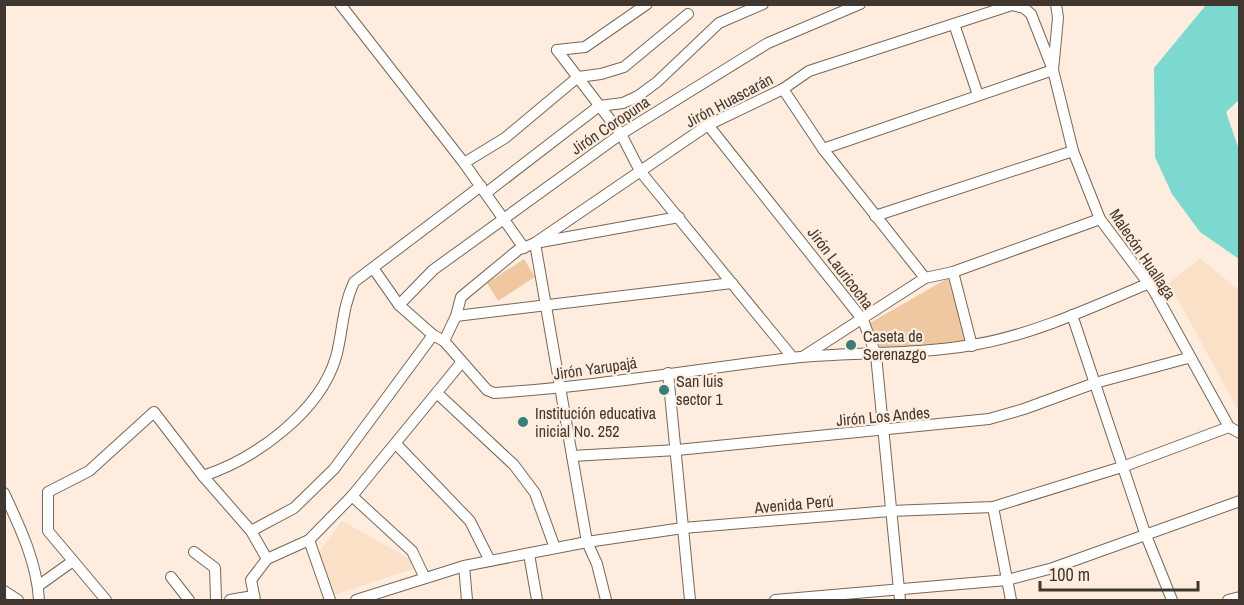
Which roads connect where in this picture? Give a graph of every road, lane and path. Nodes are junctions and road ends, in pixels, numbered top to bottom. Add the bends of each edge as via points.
1 (340, 4) edge
2 (647, 4) edge
3 (763, 4) edge
4 (860, 4) edge
5 (985, 4) edge
6 (1056, 4) edge
7 (995, 10) junction
8 (688, 14) dead end
9 (954, 24) junction
10 (1053, 70) junction
11 (578, 77) junction
12 (783, 89) junction
13 (978, 94) junction
14 (599, 106) junction
15 (708, 125) junction
16 (621, 134) junction
17 (823, 149) junction
18 (1073, 151) junction
19 (464, 163) junction
20 (640, 171) junction
21 (483, 189) junction
22 (875, 216) junction
23 (679, 217) junction
24 (502, 218) junction
25 (1100, 219) junction
26 (530, 245) junction
27 (373, 268) junction
28 (953, 272) junction
29 (925, 278) junction
30 (732, 283) junction
31 (1147, 284) junction
32 (546, 303) junction
33 (399, 305) junction
34 (1072, 315) junction
35 (456, 316) junction
36 (863, 320) junction
37 (433, 335) junction
38 (444, 341) junction
39 (972, 345) junction
40 (876, 355) junction
41 (798, 357) junction
42 (1188, 358) junction
43 (461, 363) junction
44 (669, 373) junction
45 (1095, 383) junction
46 (561, 389) junction
47 (438, 393) junction
48 (1229, 427) junction
49 (882, 431) junction
50 (1239, 433) edge
51 (397, 445) junction
52 (676, 450) junction
53 (572, 456) junction
54 (1125, 466) junction
55 (203, 476) junction
56 (4, 494) edge
57 (352, 496) junction
58 (1239, 501) edge
59 (993, 507) junction
60 (890, 511) junction
61 (683, 528) junction
62 (251, 531) junction
63 (1145, 533) junction
64 (309, 540) junction
65 (587, 542) junction
66 (555, 548) junction
67 (194, 552) dead end
68 (529, 554) junction
69 (267, 559) junction
70 (74, 561) junction
71 (490, 561) junction
72 (464, 566) junction
73 (171, 577) dead end
74 (425, 578) junction
75 (1007, 579) junction
76 (38, 586) junction
77 (4, 591) edge
78 (899, 595) edge
79 (1239, 597) edge
80 (254, 598) edge
81 (366, 599) edge
82 (18, 600) edge
83 (39, 600) edge
84 (106, 600) edge
85 (189, 600) edge
86 (216, 600) edge
87 (230, 600) edge
88 (330, 600) edge
89 (356, 600) edge
90 (467, 600) edge
91 (537, 600) edge
92 (606, 600) edge
93 (690, 600) edge
94 (775, 600) edge
95 (1011, 600) edge
96 (1172, 600) edge
97 (1228, 600) edge

1 - 19 street
2 - 11 street via 585,46 557,50
3 - 14 street via 719,23 638,96 623,103
4 - 16 street, Jirón Coropuna via 768,43
5 - 7 street
6 - 10 street, Malecón Huallaga
7 - 9 street, Jirón Huascarán
7 - 10 street, Jirón Huascarán via 1012,5 1028,10
8 - 11 street via 624,67
9 - 12 street, Jirón Huascarán via 809,71
9 - 13 street
10 - 13 street
10 - 18 street, Malecón Huallaga
11 - 14 street
11 - 19 street via 505,138
12 - 15 street, Jirón Huascarán
12 - 17 street
13 - 17 street
14 - 16 street
14 - 21 street
15 - 20 street, Jirón Huascarán
15 - 36 street, Jirón Lauricocha
16 - 20 street
16 - 24 street, Jirón Coropuna
17 - 22 street
18 - 22 street
18 - 25 street, Malecón Huallaga
19 - 21 street
20 - 23 street
20 - 26 street, Jirón Huascarán
21 - 24 street
21 - 27 street
22 - 29 street
23 - 26 street
23 - 30 street
24 - 26 street
24 - 33 street, Jirón Coropuna via 433,270
25 - 28 street
25 - 31 street, Malecón Huallaga
26 - 32 street
26 - 35 street, Jirón Huascarán via 461,297
27 - 33 street, Jirón Yarupajá
27 - 55 street via 354,282 345,302 335,358 318,395 246,458
28 - 29 street
28 - 39 street
29 - 36 street
30 - 32 street
30 - 41 street
31 - 34 street, Jirón Yarupajá
31 - 42 street, Malecón Huallaga
32 - 35 street
32 - 46 street
33 - 37 street, Jirón Yarupajá
34 - 39 street, Jirón Yarupajá
34 - 45 street
35 - 38 street, Jirón Huascarán
36 - 40 street, Jirón Lauricocha
36 - 41 street
37 - 38 street, Jirón Yarupajá
37 - 62 street via 334,469 294,508
38 - 43 street, Jirón Yarupajá
39 - 40 street, Jirón Yarupajá
40 - 41 street, Jirón Yarupajá
40 - 49 street, Jirón Lauricocha
41 - 44 street, Jirón Yarupajá
42 - 45 street, Jirón Los Andes
42 - 48 street, Malecón Huallaga
43 - 46 street, Jirón Yarupajá via 494,393
43 - 47 street
44 - 46 street, Jirón Yarupajá
44 - 52 street
45 - 49 street, Jirón Los Andes via 989,418
45 - 54 street
46 - 53 street
47 - 51 street
47 - 66 street via 514,465 536,493
48 - 50 street, Malecón Huallaga
48 - 54 street, Avenida Perú
49 - 52 street, Jirón Los Andes
49 - 60 street, Jirón Lauricocha
51 - 57 street
51 - 71 street via 470,521
52 - 53 street, Jirón Los Andes
52 - 61 street
53 - 65 street
54 - 59 street, Avenida Perú
54 - 63 street
55 - 62 street
55 - 70 street via 154,412 89,471 48,492 48,531
56 - 76 street via 22,531
57 - 64 street
57 - 74 street via 412,551
58 - 63 street
59 - 60 street, Avenida Perú
59 - 75 street
60 - 61 street, Avenida Perú
60 - 78 street, Jirón Lauricocha
61 - 65 street, Avenida Perú
61 - 93 street
62 - 69 street
63 - 75 street via 1053,568
63 - 96 street
64 - 69 street
64 - 88 street
65 - 66 street, Avenida Perú
65 - 92 street
66 - 68 street, Avenida Perú
67 - 86 street via 214,568
68 - 71 street, Avenida Perú
68 - 91 street
69 - 80 street via 251,580
70 - 76 street
70 - 84 street
71 - 72 street, Avenida Perú
72 - 74 street, Avenida Perú
72 - 90 street
73 - 85 street
74 - 81 street, Avenida Perú
75 - 78 street
75 - 95 street
76 - 83 street
77 - 82 street
78 - 94 street
79 - 97 street
80 - 87 street
81 - 89 street, Avenida Perú

